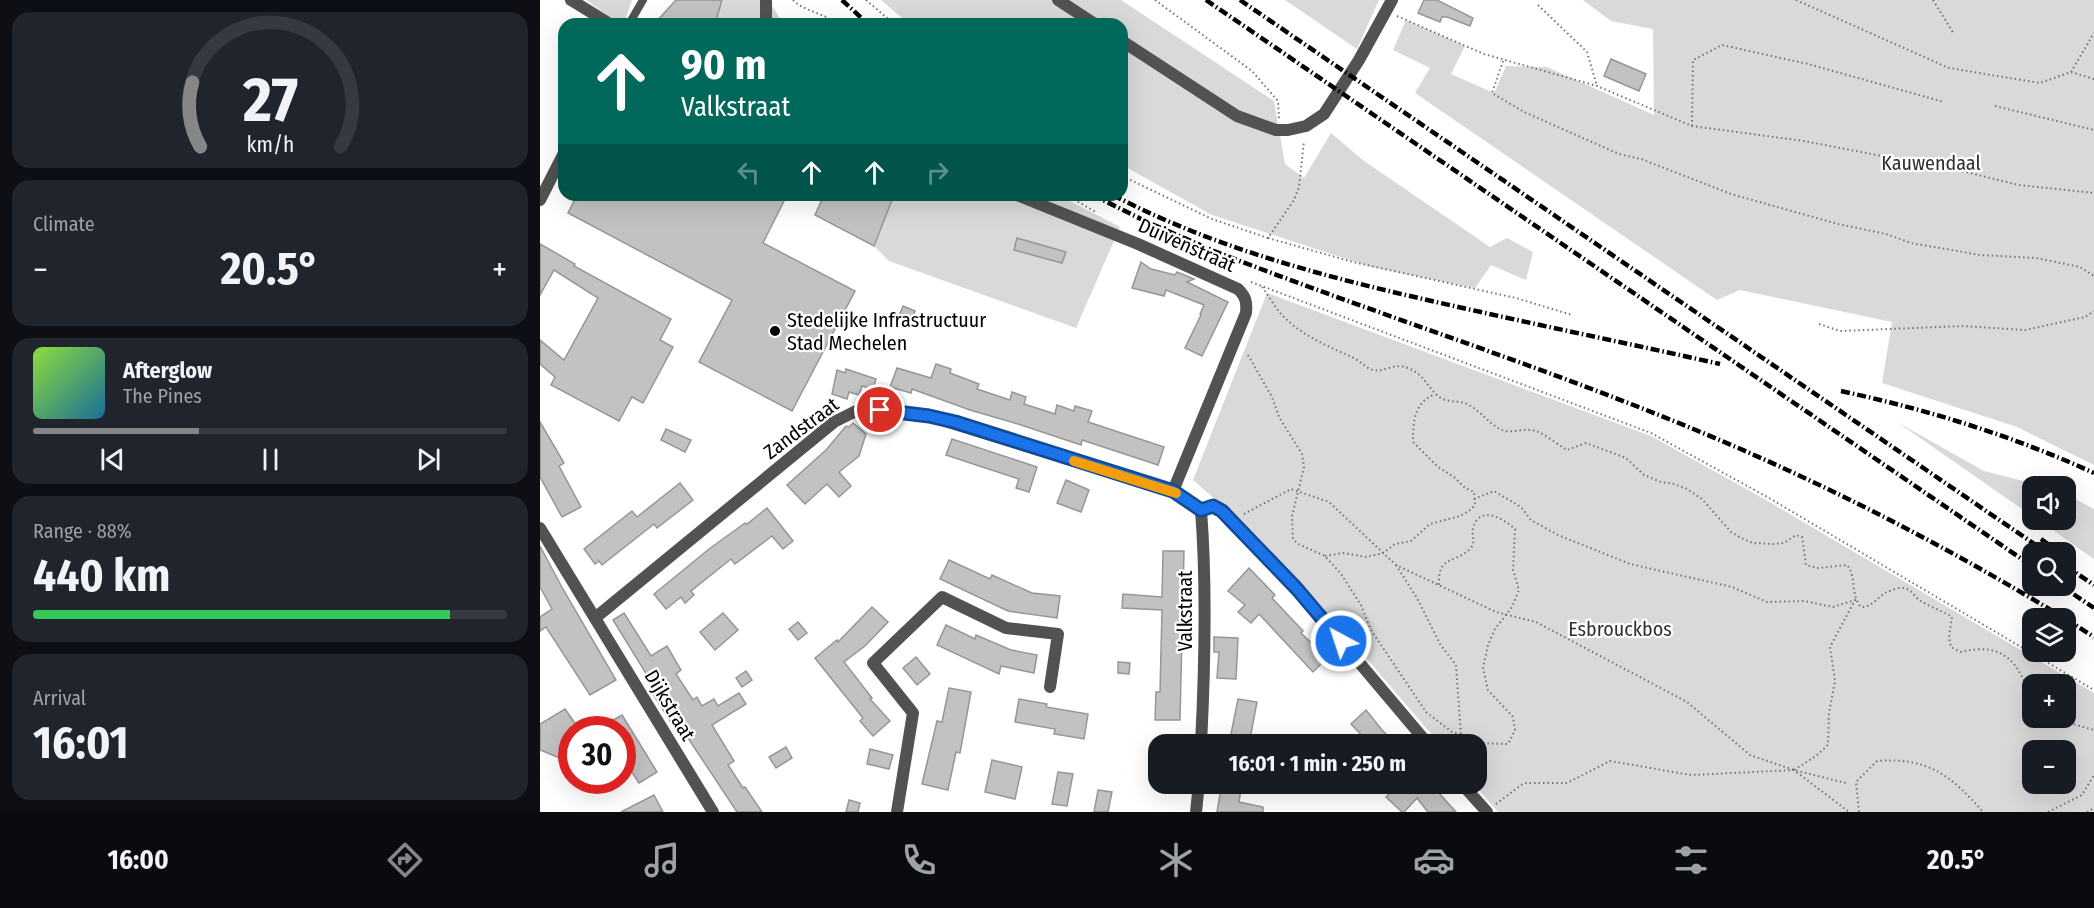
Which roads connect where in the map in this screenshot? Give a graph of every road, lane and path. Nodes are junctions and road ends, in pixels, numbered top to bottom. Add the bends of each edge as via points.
1 (571, 0) edge
2 (643, 0) edge
3 (765, 0) edge
4 (793, 0) edge
5 (866, 0) edge
6 (1058, 0) edge
7 (1155, 0) edge
8 (1796, 0) edge
9 (1933, 0) edge
10 (1538, 4) dead end
11 (1390, 6) edge
12 (600, 18) edge
13 (632, 18) edge
14 (766, 18) edge
15 (829, 18) edge
16 (887, 18) edge
17 (1086, 18) edge
18 (2094, 33) edge
19 (1954, 34) dead end
20 (1128, 45) edge
21 (1503, 61) junction
22 (2071, 72) junction
23 (2094, 79) edge
24 (1597, 86) junction
25 (1944, 102) dead end
26 (1995, 106) dead end
27 (1306, 126) junction
28 (1692, 126) junction
29 (1279, 130) junction
30 (2094, 130) edge
31 (558, 165) edge
32 (1128, 179) edge
33 (2094, 193) edge
34 (540, 200) edge
35 (1032, 201) edge
36 (1077, 201) edge
37 (1085, 205) dead end
38 (1268, 238) junction
39 (2094, 276) edge
40 (2094, 311) edge
41 (1572, 315) dead end
42 (1820, 324) dead end
43 (1248, 355) dead end
44 (1436, 394) junction
45 (1173, 491) junction
46 (1299, 491) junction
47 (1474, 499) junction
48 (1201, 510) junction
49 (1232, 522) junction
50 (540, 528) edge
51 (1383, 553) junction
52 (1325, 556) junction
53 (1396, 565) junction
54 (1439, 585) junction
55 (1855, 600) junction
56 (1507, 615) junction
57 (596, 618) junction
58 (2022, 676) edge
59 (1050, 687) dead end
60 (2094, 690) edge
61 (2076, 725) edge
62 (2094, 730) edge
63 (1202, 734) edge
64 (1420, 734) edge
65 (1458, 734) edge
66 (1461, 734) edge
67 (1487, 743) edge
68 (1794, 770) junction
69 (2094, 775) edge
70 (1846, 783) dead end
71 (1198, 794) edge
72 (1471, 794) edge
73 (2094, 808) edge
74 (713, 812) edge
75 (897, 812) edge
76 (1196, 812) edge
77 (1487, 812) edge
78 (1850, 812) edge
79 (1859, 812) edge
80 (1983, 812) edge
81 (2048, 812) edge
82 (2087, 812) edge

1 - 12 street
2 - 13 lane
3 - 14 street
4 - 15 path via 800,8
5 - 16 path
6 - 17 street
7 - 29 path via 1252,71 1278,101
8 - 22 path via 1950,68 2040,83
9 - 19 path
10 - 24 path via 1587,52
11 - 21 path
11 - 27 street via 1334,100 1317,120
18 - 22 path
20 - 29 street via 1237,116
21 - 24 path
21 - 39 path via 1492,93 1524,112 1619,154 1731,194 1911,243 1980,255 2036,258 2080,267
22 - 23 path
24 - 28 path
25 - 28 path via 1722,45 1693,60
26 - 30 path
27 - 29 street
27 - 38 path via 1299,187 1291,206
28 - 33 path via 1804,141 2019,185
31 - 34 street
32 - 38 path via 1212,219
35 - 45 street, Duivenstraat via 1238,289 1247,302 1246,313
36 - 37 path
38 - 41 path
40 - 42 path via 2085,317 2025,330 1963,326 1840,331
43 - 46 path via 1302,454 1304,467
44 - 47 path via 1418,408 1413,421 1413,442 1438,467 1474,492
44 - 55 path via 1446,401 1465,402 1504,431 1536,431 1567,450 1587,443 1626,458 1644,475 1674,484 1702,499 1731,532 1753,543 1784,543 1796,534 1802,537 1806,565 1847,565 1852,571
44 - 60 path via 1417,372 1392,365 1377,371 1368,369 1315,339 1283,316 1262,287 1651,433
45 - 48 street
45 - 57 street, Zandstraat via 946,420 891,411 856,411 834,422
46 - 49 path via 1291,489
46 - 51 path via 1329,502
46 - 52 path via 1292,516 1293,539
47 - 51 path via 1472,509 1430,524 1411,541 1395,544
47 - 55 path via 1494,491 1558,535 1630,564 1732,587 1767,602 1804,601 1833,607
48 - 49 street via 1213,506
48 - 63 street, Valkstraat via 1205,678
49 - 64 street via 1297,589
50 - 57 street
51 - 52 path via 1366,557 1343,553
51 - 53 path
52 - 65 path via 1341,574 1371,630 1426,712
53 - 54 path
53 - 66 path via 1456,665
54 - 56 path
54 - 56 path via 1438,573 1444,562 1470,549 1473,528 1479,519 1488,514 1502,518 1515,529 1513,570 1519,590
55 - 58 path via 1865,607 1895,589 1911,591 1952,617 1951,647 1961,652 1977,648 2003,653
55 - 68 path via 1830,647 1835,681 1828,745
56 - 67 path via 1491,637 1483,668 1488,690 1513,717 1515,730 1508,744
56 - 68 path via 1536,622 1687,702 1750,755
57 - 74 street, Dijkstraat
59 - 75 street via 1058,634 1006,628 942,597 873,663 913,713
61 - 62 path
68 - 70 path
68 - 77 path via 1691,775 1610,761 1567,783 1524,783
68 - 78 path
69 - 81 path via 2082,795
71 - 76 street
72 - 77 street
73 - 82 path
79 - 80 path via 1856,782 1877,761 1898,759 1947,776

